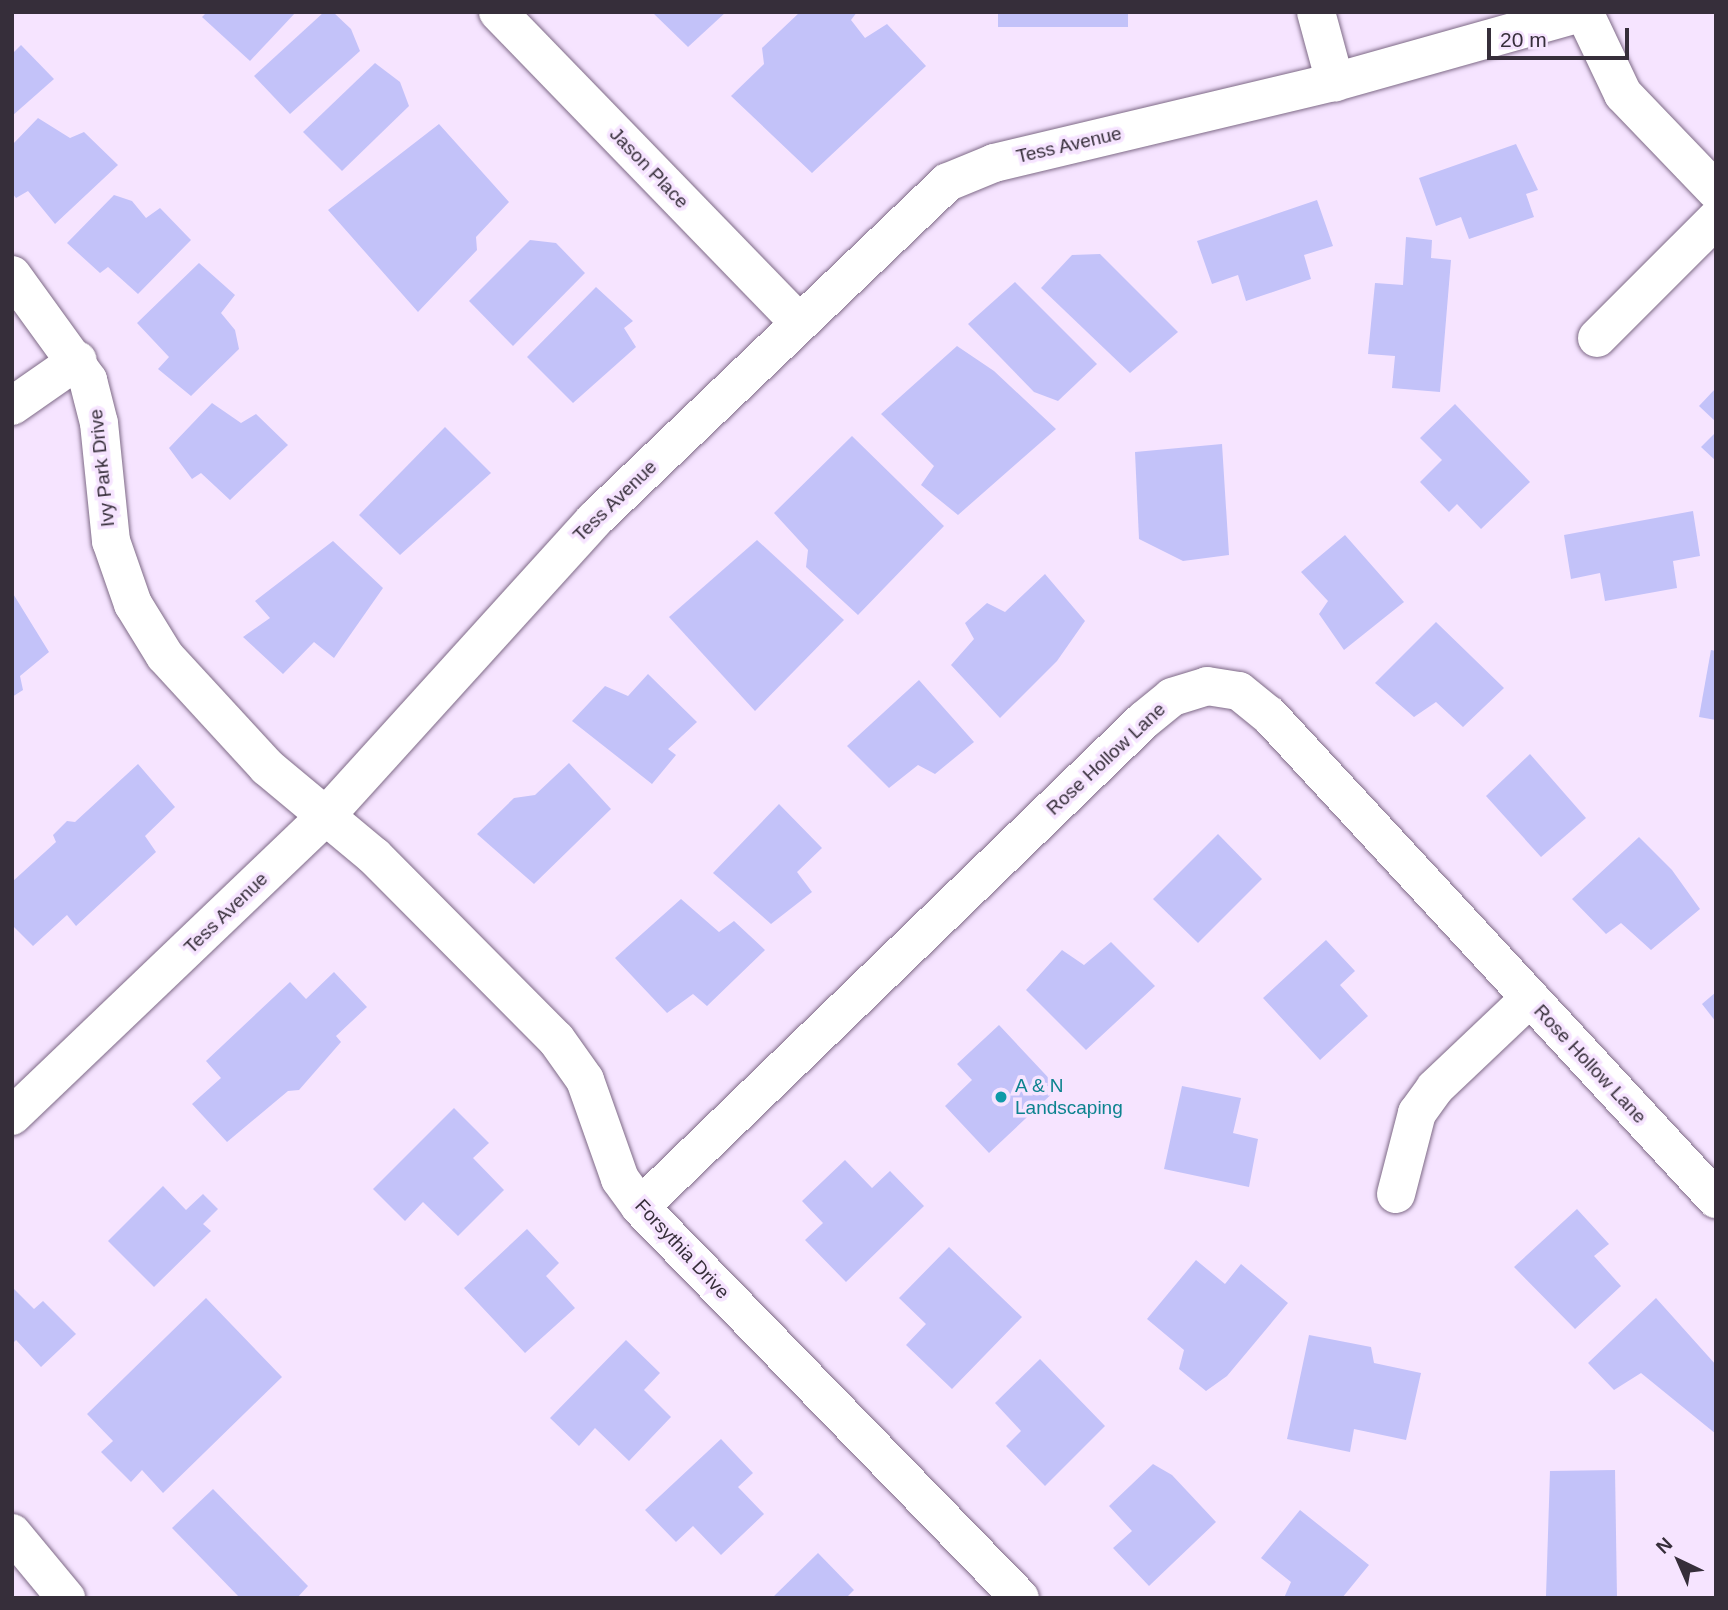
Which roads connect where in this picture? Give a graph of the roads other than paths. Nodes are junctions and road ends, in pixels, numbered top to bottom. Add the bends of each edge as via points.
1 (498, 12) edge
2 (1316, 12) edge
3 (1584, 12) edge
4 (1335, 82) junction
5 (1716, 191) edge
6 (1716, 219) edge
7 (12, 275) edge
8 (799, 323) junction
9 (1597, 338) dead end
10 (78, 360) junction
11 (12, 406) edge
12 (323, 819) junction
13 (1530, 998) junction
14 (12, 1116) edge
15 (1396, 1194) dead end
16 (1716, 1199) edge
17 (640, 1207) junction
18 (12, 1532) edge
19 (66, 1598) edge
20 (1020, 1598) edge

1 - 8 street, Jason Place
2 - 4 street
3 - 4 street, Tess Avenue
3 - 5 street via 1623,94
4 - 8 street, Tess Avenue via 970,171 929,198
6 - 9 street
7 - 10 street, Ivy Park Drive
8 - 12 street, Tess Avenue via 563,552
10 - 11 street
10 - 12 street, Ivy Park Drive via 95,401 111,541 133,604 165,656 267,767
12 - 14 street, Tess Avenue
12 - 17 street, Forsythia Drive via 374,856 571,1056 620,1179
13 - 15 street via 1435,1088 1417,1113
13 - 16 street, Rose Hollow Lane
13 - 17 street, Rose Hollow Lane via 1254,702 1222,687 1189,689 1144,720
17 - 20 street, Forsythia Drive
18 - 19 street

